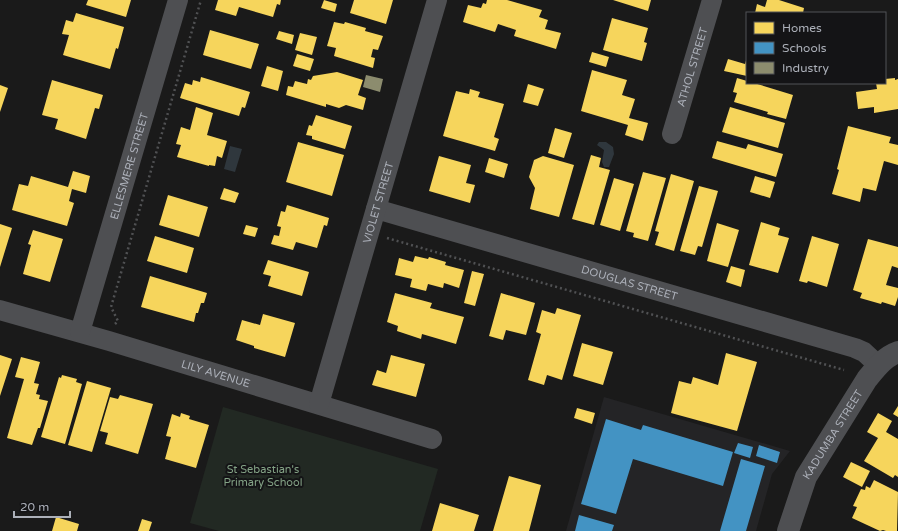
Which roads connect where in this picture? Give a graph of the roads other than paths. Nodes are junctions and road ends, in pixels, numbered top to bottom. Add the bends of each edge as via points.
1 (178, 0) edge
2 (437, 0) edge
3 (712, 0) edge
4 (672, 134) dead end
5 (376, 209) junction
6 (0, 310) edge
7 (80, 332) junction
8 (898, 352) edge
9 (878, 365) junction
10 (319, 404) junction
11 (432, 439) dead end
12 (788, 531) edge

1 - 7 street, ELLESMERE STREET
2 - 5 street, VIOLET STREET
3 - 4 street, ATHOL STREET
5 - 9 street, DOUGLAS STREET via 854,348 864,352
5 - 10 street, VIOLET STREET
6 - 7 street, LILY AVENUE
7 - 10 street, LILY AVENUE
8 - 9 street, KADUMBA STREET
9 - 12 street, KADUMBA STREET via 806,477
10 - 11 street, LILY AVENUE

